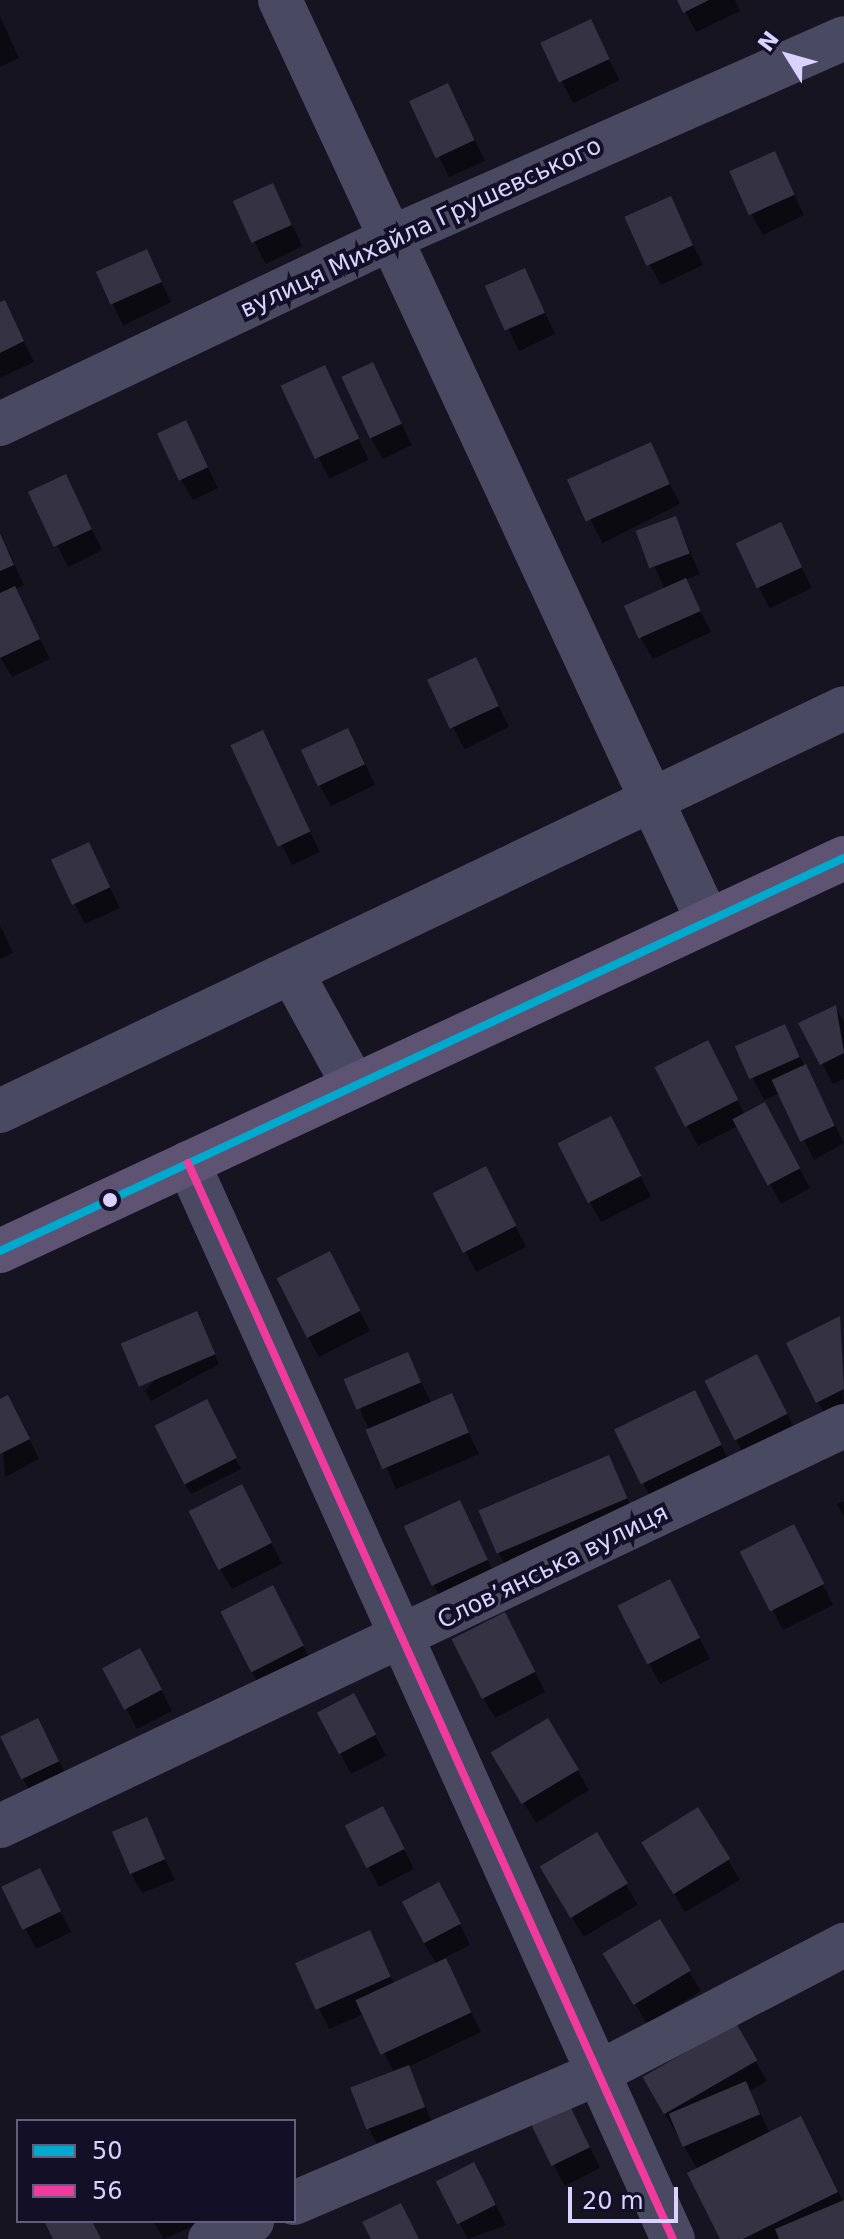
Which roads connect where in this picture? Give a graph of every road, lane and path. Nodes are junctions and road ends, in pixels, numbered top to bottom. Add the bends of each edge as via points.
1 (280, 0) edge
2 (844, 38) edge
3 (391, 238) junction
4 (0, 424) edge
5 (844, 708) edge
6 (650, 797) junction
7 (844, 858) edge
8 (708, 921) junction
9 (292, 973) junction
10 (354, 1086) junction
11 (0, 1111) edge
12 (188, 1163) junction
13 (0, 1251) edge
14 (844, 1426) edge
15 (399, 1642) junction
16 (0, 1826) edge
17 (844, 1945) edge
18 (596, 2074) junction
19 (296, 2202) edge
20 (247, 2223) edge
21 (210, 2239) edge
22 (673, 2239) edge

1 - 3 street
2 - 3 street, вулиця Михайла Грушевського
3 - 4 street, вулиця Михайла Грушевського
3 - 6 street
5 - 6 street
6 - 8 street
6 - 9 street
7 - 8 main road
8 - 10 main road
9 - 10 street
9 - 11 street
10 - 12 main road
12 - 13 main road
12 - 15 street
14 - 15 street, Словʼянська вулиця
15 - 16 street, Словʼянська вулиця
15 - 18 street
17 - 18 street
18 - 19 street
18 - 22 street
20 - 21 street

